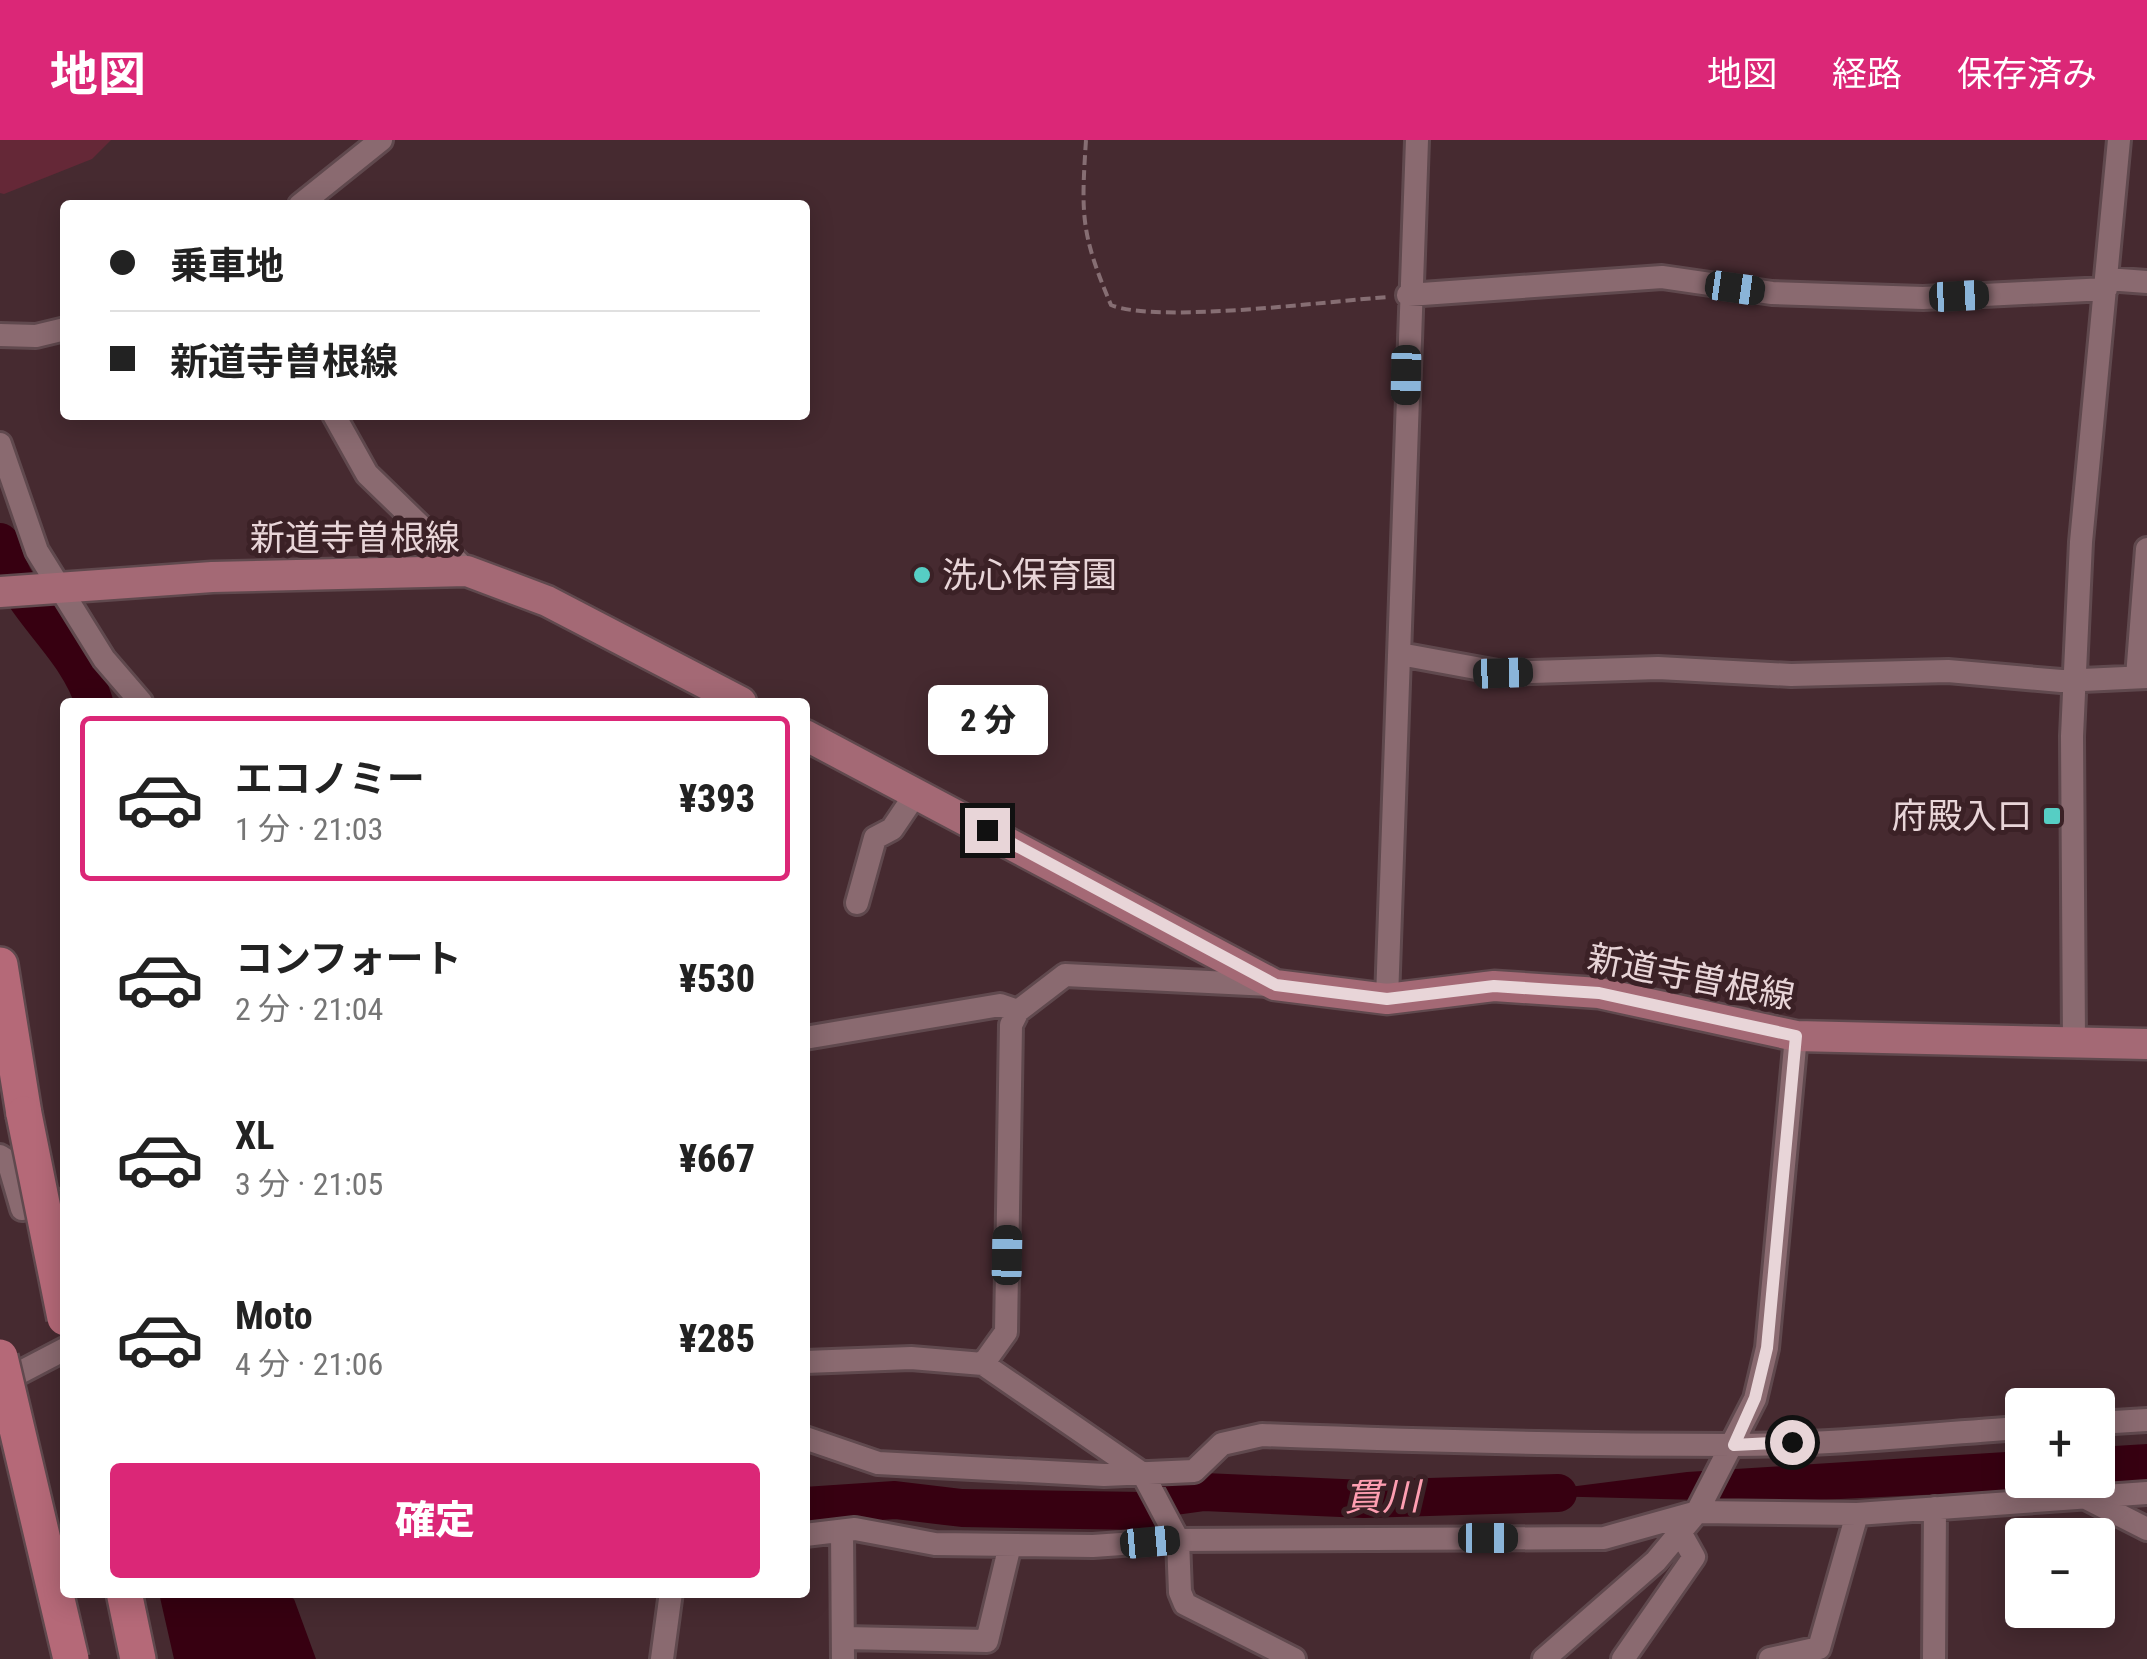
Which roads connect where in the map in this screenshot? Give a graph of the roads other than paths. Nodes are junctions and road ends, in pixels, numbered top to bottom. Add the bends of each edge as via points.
1 (381, 140) edge
2 (1417, 140) edge
3 (2119, 140) edge
4 (306, 200) edge
5 (2147, 282) edge
6 (2107, 284) junction
7 (1408, 295) junction
8 (60, 330) edge
9 (0, 336) edge
10 (337, 420) edge
11 (0, 444) edge
12 (2147, 549) edge
13 (467, 571) junction
14 (57, 587) junction
15 (8, 591) edge
16 (1400, 654) junction
17 (2142, 677) edge
18 (2074, 678) junction
19 (137, 698) edge
20 (732, 698) edge
21 (810, 738) edge
22 (917, 792) junction
23 (857, 903) dead end
24 (0, 965) edge
25 (1276, 985) junction
26 (1387, 999) junction
27 (1018, 1011) junction
28 (1796, 1036) junction
29 (810, 1037) edge
30 (2074, 1042) junction
31 (2147, 1044) edge
32 (0, 1156) edge
33 (60, 1201) edge
34 (60, 1293) edge
35 (60, 1351) edge
36 (0, 1357) edge
37 (810, 1362) edge
38 (983, 1364) junction
39 (0, 1383) edge
40 (2147, 1420) edge
41 (2115, 1422) edge
42 (2005, 1429) edge
43 (810, 1440) edge
44 (1734, 1445) junction
45 (1146, 1480) junction
46 (2147, 1493) edge
47 (2115, 1496) edge
48 (2085, 1498) joint
49 (1935, 1508) junction
50 (1697, 1512) junction
51 (1857, 1514) junction
52 (2147, 1529) edge
53 (842, 1531) junction
54 (1680, 1532) junction
55 (810, 1535) edge
56 (1176, 1535) junction
57 (1010, 1545) junction
58 (125, 1598) edge
59 (669, 1598) edge
60 (844, 1649) edge
61 (71, 1659) edge
62 (138, 1659) edge
63 (662, 1659) edge
64 (1294, 1659) edge
65 (1544, 1659) edge
66 (1623, 1659) edge
67 (1770, 1659) edge
68 (1934, 1659) edge

1 - 4 street
2 - 7 street
3 - 6 street
5 - 6 street
6 - 7 street via 1922,298 1772,293 1662,277
6 - 18 street
7 - 16 street
8 - 9 street
10 - 13 street via 367,474
11 - 14 street via 20,512
12 - 17 street
13 - 14 main road, 新道寺曽根線
13 - 20 main road, 新道寺曽根線 via 547,602
14 - 15 main road, 新道寺曽根線
14 - 19 street
16 - 18 street via 1503,673 1658,668
16 - 26 street
17 - 18 street
18 - 30 street
21 - 22 main road, 新道寺曽根線
22 - 23 street via 892,829 875,838
22 - 25 main road, 新道寺曽根線
24 - 34 highway, bridge
25 - 26 main road, 新道寺曽根線
25 - 27 street via 1065,975
26 - 28 main road, 新道寺曽根線 via 1494,986 1599,993
27 - 29 street via 1000,1004
27 - 38 street via 1011,1025 1006,1332
28 - 30 main road, 新道寺曽根線
28 - 44 street via 1767,1348
30 - 31 main road, 新道寺曽根線
32 - 33 street via 8,1161 22,1209
35 - 39 street
36 - 61 highway, bridge
37 - 38 street via 911,1358
38 - 45 street
40 - 41 street
42 - 44 street
43 - 45 street via 878,1463
44 - 45 street via 1262,1435 1222,1444 1194,1471
44 - 50 street
45 - 56 street
46 - 47 street
48 - 49 street
48 - 52 street
49 - 51 street
49 - 68 street
50 - 51 street
50 - 54 street
50 - 56 street via 1604,1538
51 - 67 street via 1819,1648
53 - 55 street
53 - 57 street via 935,1544
53 - 60 street
54 - 65 street
54 - 66 street via 1694,1557
56 - 57 street via 1093,1546
56 - 64 street via 1185,1604
57 - 60 street via 987,1641
58 - 62 highway
59 - 63 street

